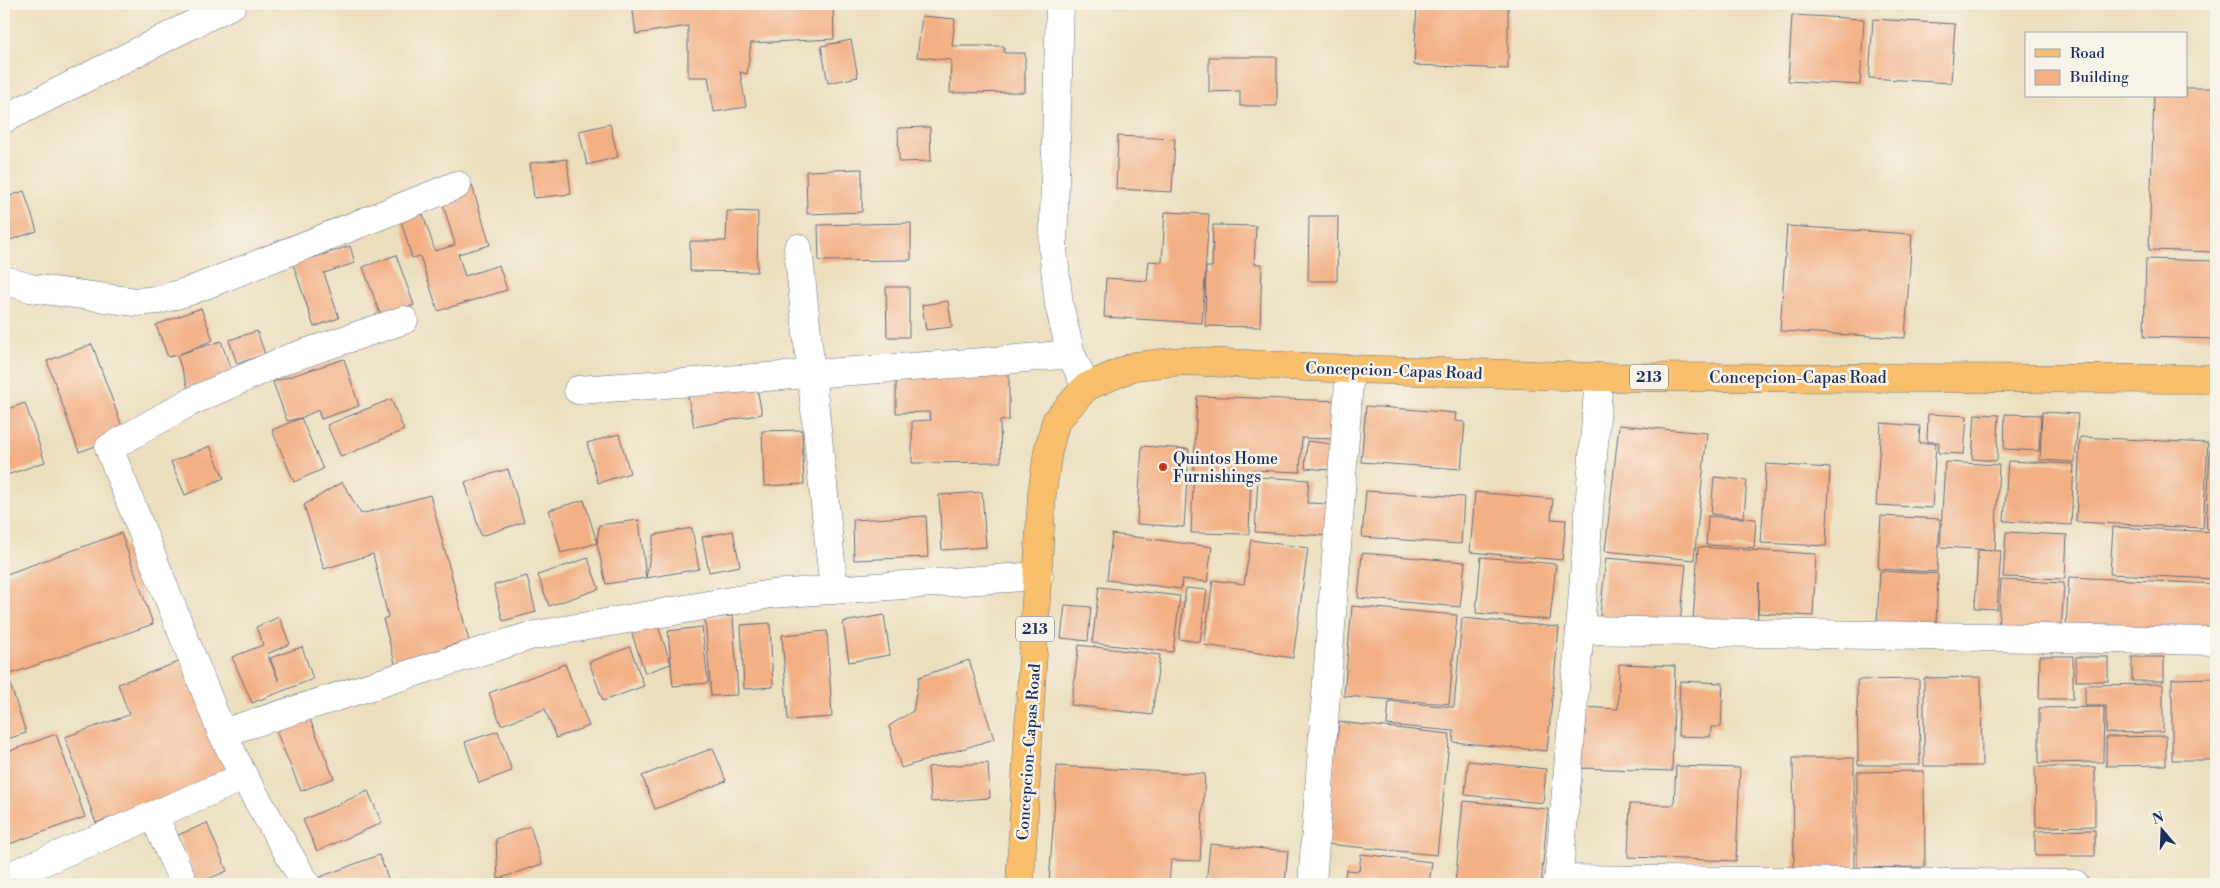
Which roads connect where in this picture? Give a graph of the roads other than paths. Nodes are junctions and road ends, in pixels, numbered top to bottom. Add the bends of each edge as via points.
1 (233, 4) edge
2 (1060, 4) edge
3 (4, 118) edge
4 (457, 185) dead end
5 (798, 248) dead end
6 (4, 280) edge
7 (404, 320) dead end
8 (1071, 354) junction
9 (1350, 369) junction
10 (812, 374) junction
11 (1599, 377) junction
12 (2216, 379) edge
13 (1086, 387) junction
14 (578, 390) dead end
15 (1039, 576) junction
16 (834, 590) junction
17 (1580, 630) junction
18 (2216, 641) edge
19 (222, 732) junction
20 (244, 777) junction
21 (154, 816) junction
22 (4, 878) edge
23 (1558, 882) edge
24 (184, 884) edge
25 (306, 884) edge
26 (1020, 884) edge
27 (1312, 884) edge
28 (2075, 884) edge

1 - 3 street
2 - 8 street via 1053,250 1058,306
4 - 6 street via 190,291 158,300 136,302 30,288
5 - 10 street
7 - 19 street via 269,367 188,403 110,448
8 - 10 street
8 - 13 street
9 - 11 main road, Concepcion-Capas Road / 213
9 - 13 main road, Concepcion-Capas Road / 213 via 1182,361 1135,366
9 - 27 street
10 - 14 street
10 - 16 street
11 - 12 main road, Concepcion-Capas Road / 213
11 - 17 street
13 - 15 main road, Concepcion-Capas Road / 213 via 1056,421 1048,451 1042,493
15 - 16 street
15 - 26 main road, Concepcion-Capas Road / 213
16 - 19 street via 771,594 530,636
17 - 18 street
17 - 23 street
19 - 20 street
20 - 21 street
20 - 25 street
21 - 22 street
21 - 24 street
23 - 28 street

